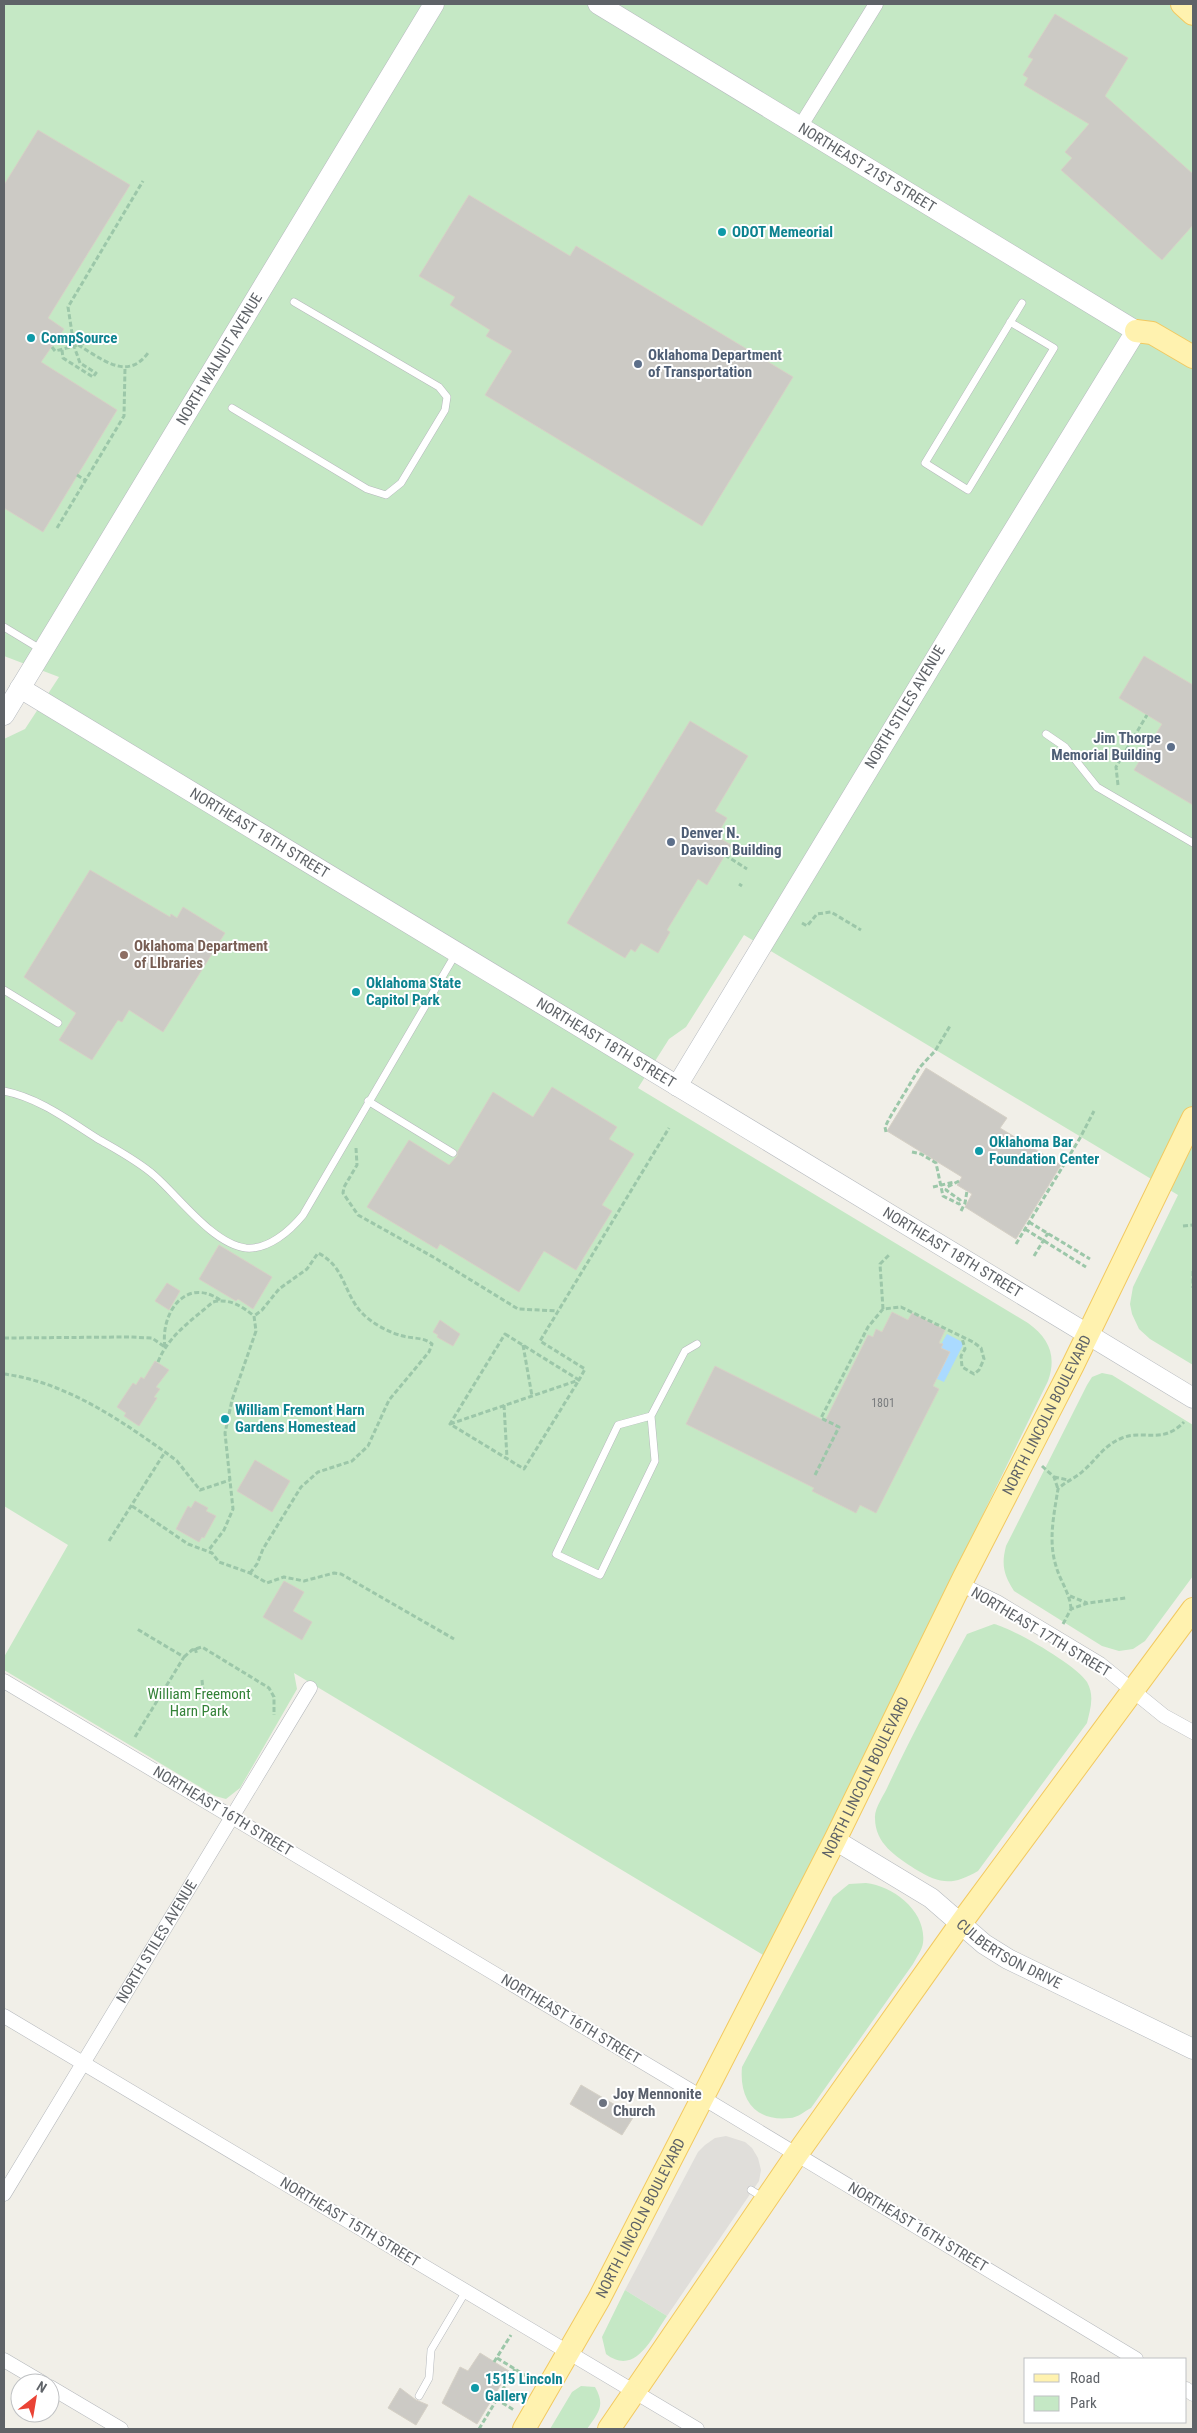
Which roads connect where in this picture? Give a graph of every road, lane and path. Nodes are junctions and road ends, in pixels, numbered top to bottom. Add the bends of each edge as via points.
1 (434, 4) edge
2 (876, 4) edge
3 (1182, 4) edge
4 (604, 5) edge
5 (1193, 14) edge
6 (800, 127) junction
7 (144, 181) dead end
8 (294, 302) dead end
9 (1022, 303) dead end
10 (1010, 322) junction
11 (1136, 331) junction
12 (86, 342) dead end
13 (76, 346) junction
14 (52, 347) dead end
15 (62, 350) junction
16 (148, 353) dead end
17 (1193, 356) edge
18 (124, 368) junction
19 (232, 408) dead end
20 (78, 475) dead end
21 (85, 480) junction
22 (57, 528) dead end
23 (4, 627) edge
24 (42, 650) junction
25 (20, 688) junction
26 (4, 714) edge
27 (1147, 715) dead end
28 (1046, 734) dead end
29 (1120, 801) junction
30 (1193, 844) edge
31 (725, 855) dead end
32 (747, 869) dead end
33 (802, 923) dead end
34 (861, 930) dead end
35 (457, 952) junction
36 (4, 990) edge
37 (58, 1023) dead end
38 (950, 1026) dead end
39 (677, 1086) junction
40 (4, 1091) edge
41 (368, 1101) junction
42 (1094, 1111) dead end
43 (1193, 1118) edge
44 (669, 1128) dead end
45 (886, 1132) dead end
46 (348, 1137) junction
47 (912, 1152) dead end
48 (453, 1153) dead end
49 (960, 1180) dead end
50 (956, 1182) junction
51 (940, 1185) junction
52 (933, 1187) dead end
53 (967, 1191) dead end
54 (961, 1211) dead end
55 (1027, 1225) junction
56 (1193, 1225) edge
57 (1183, 1226) dead end
58 (1048, 1233) junction
59 (1043, 1240) junction
60 (1016, 1244) dead end
61 (890, 1254) dead end
62 (1034, 1256) dead end
63 (1090, 1259) dead end
64 (1086, 1266) dead end
65 (1193, 1271) edge
66 (1193, 1288) edge
67 (220, 1300) junction
68 (883, 1309) junction
69 (558, 1311) junction
70 (254, 1316) junction
71 (1088, 1335) junction
72 (4, 1338) edge
73 (962, 1338) junction
74 (696, 1344) dead end
75 (522, 1345) junction
76 (165, 1347) junction
77 (158, 1362) dead end
78 (4, 1374) edge
79 (579, 1380) junction
80 (532, 1396) junction
81 (1193, 1398) edge
82 (504, 1405) junction
83 (651, 1416) junction
84 (1184, 1422) dead end
85 (450, 1424) junction
86 (165, 1452) junction
87 (507, 1458) junction
88 (1025, 1458) junction
89 (815, 1475) dead end
90 (1054, 1477) junction
91 (230, 1480) junction
92 (1068, 1480) junction
93 (1058, 1489) junction
94 (132, 1506) junction
95 (109, 1541) dead end
96 (208, 1551) junction
97 (250, 1572) junction
98 (960, 1584) junction
99 (1070, 1596) junction
100 (1126, 1598) dead end
101 (1088, 1603) junction
102 (1071, 1609) junction
103 (1193, 1609) edge
104 (137, 1629) dead end
105 (1054, 1637) junction
106 (454, 1639) dead end
107 (195, 1648) junction
108 (197, 1655) dead end
109 (184, 1657) junction
110 (202, 1680) dead end
111 (4, 1681) edge
112 (310, 1688) dead end
113 (202, 1690) dead end
114 (1132, 1690) junction
115 (163, 1692) junction
116 (168, 1695) dead end
117 (274, 1715) dead end
118 (1193, 1732) edge
119 (135, 1737) dead end
120 (232, 1816) junction
121 (835, 1840) junction
122 (961, 1923) junction
123 (4, 2016) edge
124 (1193, 2049) edge
125 (82, 2062) junction
126 (703, 2098) junction
127 (797, 2154) junction
128 (4, 2194) edge
129 (466, 2292) junction
130 (513, 2331) dead end
131 (569, 2352) junction
132 (1134, 2358) edge
133 (4, 2360) edge
134 (515, 2369) junction
135 (26, 2373) edge
136 (538, 2383) dead end
137 (635, 2392) junction
138 (60, 2393) edge
139 (419, 2396) dead end
140 (496, 2399) junction
141 (522, 2421) edge
142 (121, 2429) edge
143 (479, 2429) edge
144 (609, 2429) edge
145 (697, 2429) edge

1 - 24 street, NORTH WALNUT AVENUE
2 - 6 street
3 - 5 main road
4 - 6 street, NORTHEAST 21ST STREET
6 - 11 street, NORTHEAST 21ST STREET
7 - 13 path via 68,307
8 - 19 lane via 445,392 447,404 430,434 401,483 386,495 367,489
9 - 10 lane
10 - 10 lane via 925,463 968,490 1054,348
11 - 17 main road via 1152,333
11 - 39 street, NORTH STILES AVENUE
12 - 13 path
13 - 15 path
13 - 15 path via 80,363 96,373 94,377 63,358
13 - 18 path
14 - 15 path via 56,351
16 - 18 path via 142,362
18 - 21 path via 124,416
20 - 21 path
21 - 22 path
23 - 24 lane
24 - 25 street, NORTH WALNUT AVENUE
25 - 26 street, NORTH WALNUT AVENUE
25 - 35 street, NORTHEAST 18TH STREET
27 - 29 path via 1116,768
28 - 29 lane via 1065,747 1096,787
29 - 30 lane
31 - 32 path
33 - 34 path via 807,926 817,914 831,912
35 - 39 street, NORTHEAST 18TH STREET
35 - 41 lane
36 - 37 lane
38 - 45 path via 935,1051 920,1067 889,1119
39 - 71 street, NORTHEAST 18TH STREET
40 - 46 lane via 32,1099 129,1158 155,1176 207,1226 245,1248 258,1248 271,1242 296,1224
41 - 46 lane
41 - 48 lane
42 - 55 path
43 - 71 main road, NORTH LINCOLN BOULEVARD
44 - 69 path
46 - 69 path via 356,1145 358,1158 343,1193 358,1215 518,1309
47 - 51 path via 936,1163
49 - 50 path
50 - 51 path
50 - 51 path via 946,1190 960,1200 960,1204 943,1196
51 - 52 path
53 - 54 path
55 - 58 path
55 - 59 path
55 - 60 path
56 - 57 path
58 - 59 path
58 - 63 path
59 - 62 path
59 - 64 path
61 - 68 path via 880,1264
65 - 66 path
67 - 70 path via 234,1303
67 - 76 path via 213,1302 173,1336
67 - 76 path via 212,1294 196,1292 178,1301 166,1324
68 - 73 path via 901,1308
68 - 89 path via 868,1327 821,1418 839,1427
69 - 79 path via 540,1341 585,1369
70 - 91 path via 256,1331 232,1400 226,1433
70 - 97 path via 279,1289 307,1269 318,1253 339,1270 350,1296 363,1314 395,1334 425,1339 432,1344 389,1400 368,1446 352,1461 318,1472 301,1486
71 - 81 street, NORTHEAST 18TH STREET
71 - 88 main road, NORTH LINCOLN BOULEVARD
72 - 76 path via 152,1338
73 - 73 path via 981,1348 984,1359 974,1374 962,1367 961,1356 965,1349
74 - 83 lane via 685,1351
75 - 79 path
75 - 80 path
75 - 85 path via 505,1334
76 - 77 path
78 - 86 path via 57,1387 84,1400
79 - 80 path
79 - 87 path via 524,1468
80 - 82 path
82 - 85 path
82 - 87 path
83 - 83 lane via 618,1425 556,1554 600,1575 655,1461
84 - 92 path via 1168,1433 1123,1437 1107,1446 1084,1470
85 - 87 path
86 - 91 path via 177,1461 200,1490
86 - 94 path
88 - 90 path via 1045,1468
88 - 98 main road, NORTH LINCOLN BOULEVARD
90 - 92 path
90 - 93 path
91 - 96 path via 234,1509 224,1530
92 - 93 path
93 - 99 path via 1052,1547 1058,1574
94 - 95 path
94 - 96 path via 188,1544
96 - 97 path via 226,1566
97 - 106 path via 267,1583 284,1577 304,1581 342,1574
98 - 105 street, NORTHEAST 17TH STREET
98 - 121 main road, NORTH LINCOLN BOULEVARD
99 - 101 path
99 - 102 path
100 - 101 path
101 - 102 path
102 - 105 path
103 - 114 main road
104 - 109 path
105 - 114 street, NORTHEAST 17TH STREET via 1100,1664
107 - 108 path
107 - 109 path
107 - 117 path via 208,1650 264,1684 274,1697
109 - 115 path
110 - 113 path
111 - 120 street, NORTHEAST 16TH STREET
112 - 120 street, NORTH STILES AVENUE
114 - 118 street, NORTHEAST 17TH STREET via 1164,1716
114 - 122 main road
115 - 116 path
115 - 119 path
120 - 125 street, NORTH STILES AVENUE
120 - 126 street, NORTHEAST 16TH STREET
121 - 122 street, CULBERTSON DRIVE via 931,1898
121 - 126 main road, NORTH LINCOLN BOULEVARD
122 - 124 street, CULBERTSON DRIVE via 984,1944 1008,1959
122 - 127 main road
123 - 125 street, NORTHEAST 15TH STREET
125 - 128 street, NORTH STILES AVENUE
125 - 129 street, NORTHEAST 15TH STREET
126 - 127 street, NORTHEAST 16TH STREET
126 - 131 main road, NORTH LINCOLN BOULEVARD
127 - 132 street, NORTHEAST 16TH STREET
127 - 137 main road via 759,2195
129 - 131 street, NORTHEAST 15TH STREET
129 - 139 lane via 432,2350 429,2378
130 - 134 path via 495,2360
131 - 137 street, NORTHEAST 15TH STREET
131 - 141 main road, NORTH LINCOLN BOULEVARD
133 - 135 street
134 - 136 path
134 - 140 path
137 - 144 main road
137 - 145 street, NORTHEAST 15TH STREET
138 - 142 street
140 - 141 path
140 - 143 path

